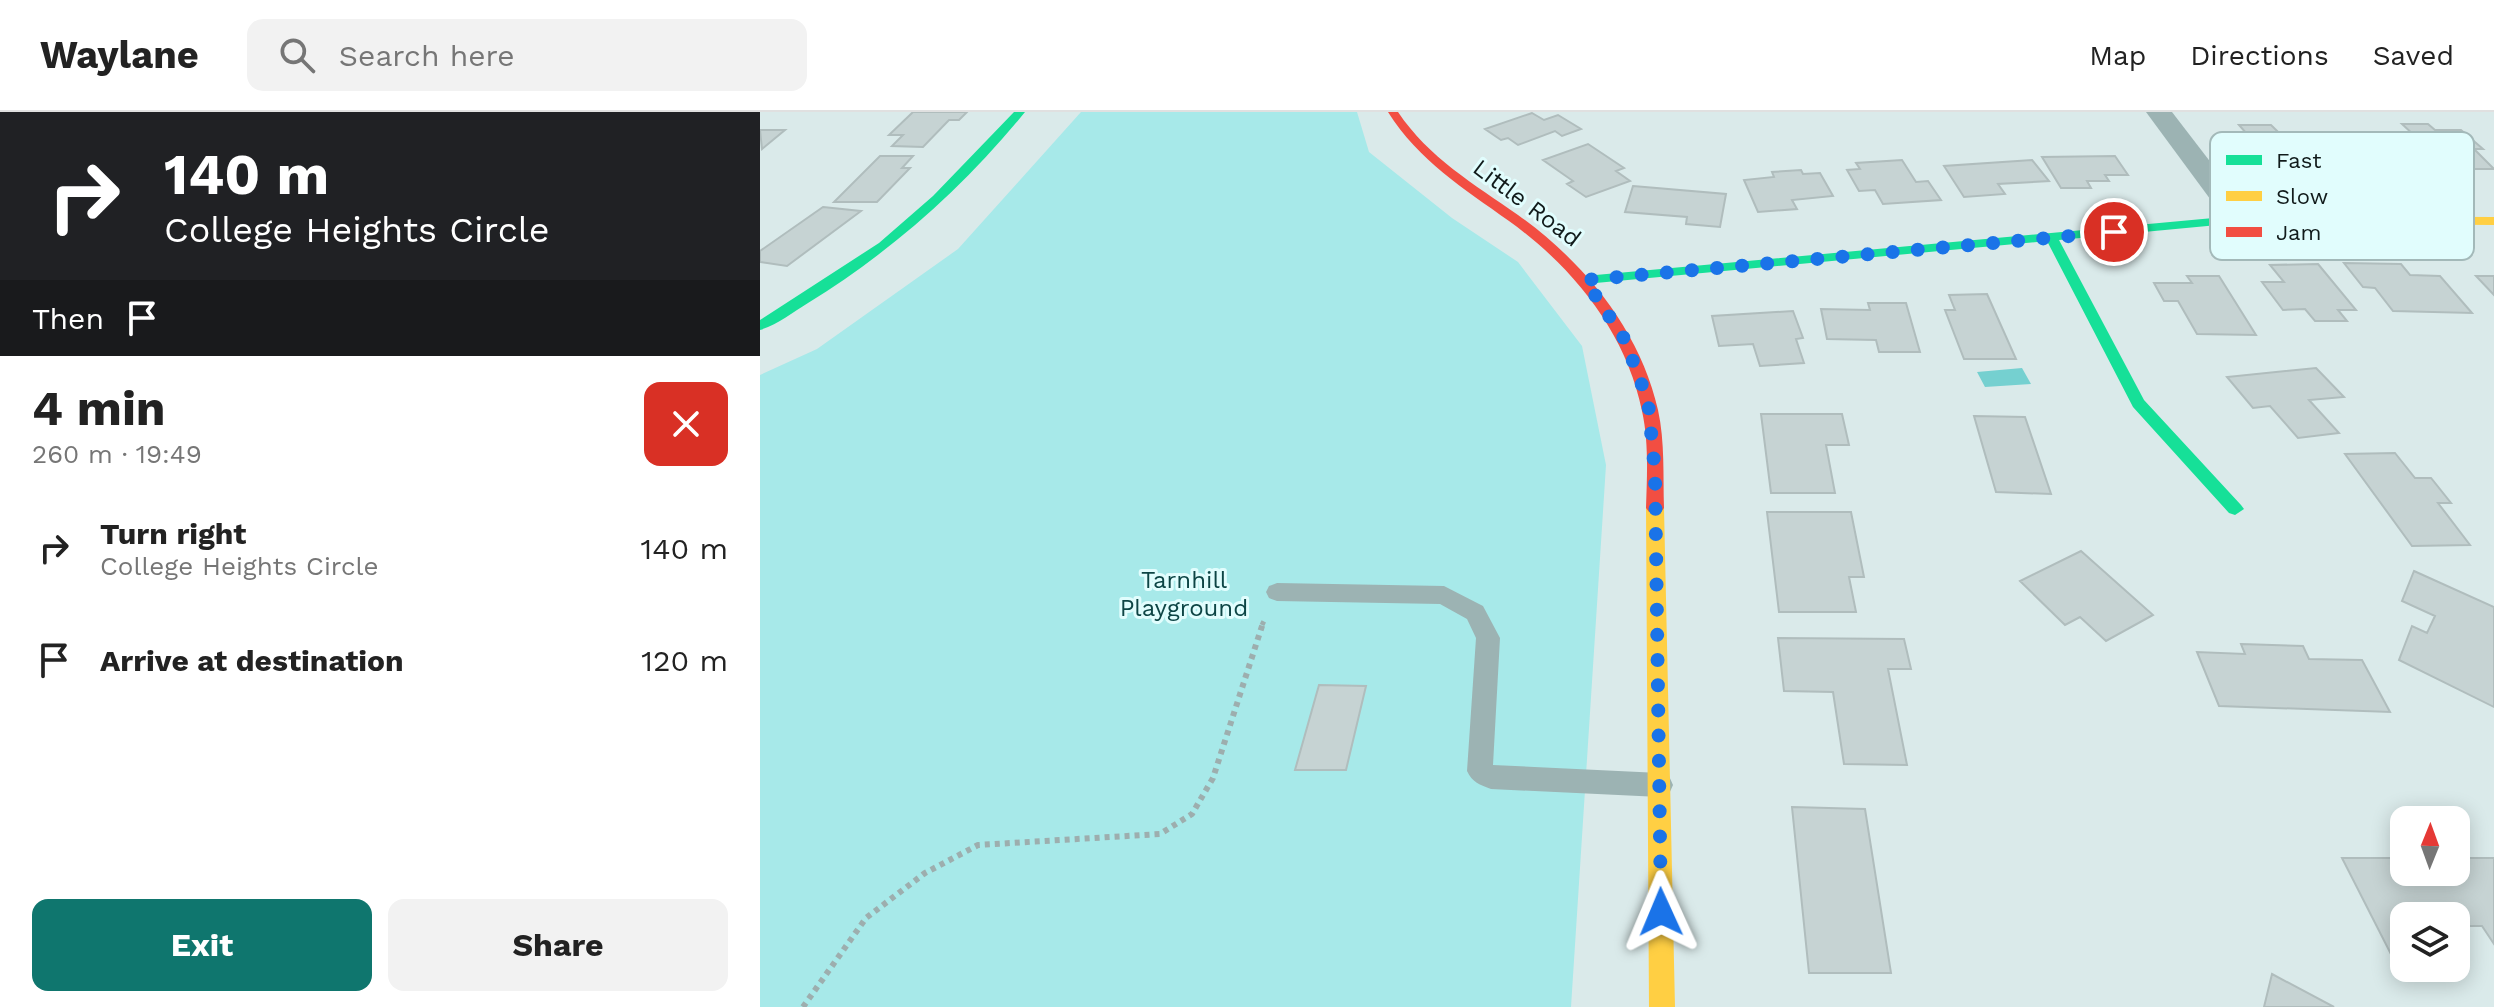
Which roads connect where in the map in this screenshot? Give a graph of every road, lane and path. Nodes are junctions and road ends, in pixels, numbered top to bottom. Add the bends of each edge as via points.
1 (1020, 112) edge
2 (1393, 112) edge
3 (2159, 112) edge
4 (2210, 180) edge
5 (2474, 221) edge
6 (2494, 221) edge
7 (2210, 223) edge
8 (2051, 237) junction
9 (1585, 280) junction
10 (760, 326) edge
11 (2235, 509) dead end
12 (1277, 592) joint
13 (1660, 785) junction
14 (803, 1007) edge
15 (1662, 1007) edge

1 - 10 street via 897,236
2 - 9 street, Little Road via 1425,157 1550,246
3 - 4 street
5 - 6 street
7 - 8 street
8 - 9 street
8 - 11 street via 2138,403
9 - 13 street, Little Road via 1625,340 1648,401 1655,472
12 - 13 lane via 1444,595 1475,613 1488,638 1480,771 1491,777
12 - 14 path via 1253,647 1213,778 1192,814 1160,834 978,845 925,873 866,918
13 - 15 street, Little Road

